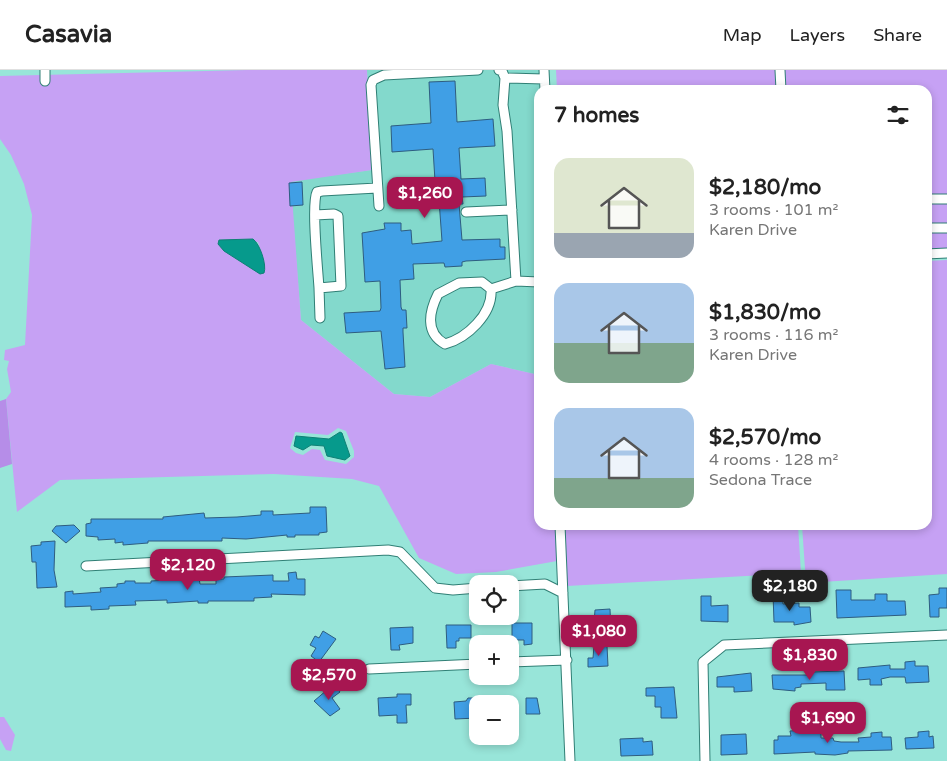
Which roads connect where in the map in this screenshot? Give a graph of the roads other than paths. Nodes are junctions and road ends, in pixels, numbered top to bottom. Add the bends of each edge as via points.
1 (45, 70) edge
2 (478, 70) edge
3 (499, 70) edge
4 (780, 70) edge
5 (544, 74) edge
6 (505, 78) junction
7 (45, 82) dead end
8 (781, 85) edge
9 (377, 188) junction
10 (932, 199) edge
11 (947, 199) edge
12 (379, 206) dead end
13 (512, 210) junction
14 (466, 212) dead end
15 (316, 215) junction
16 (932, 228) edge
17 (947, 228) edge
18 (947, 253) edge
19 (932, 254) edge
20 (516, 281) junction
21 (534, 282) edge
22 (319, 288) junction
23 (491, 289) junction
24 (320, 318) dead end
25 (560, 530) edge
26 (86, 566) dead end
27 (519, 585) edge
28 (469, 589) edge
29 (563, 593) junction
30 (947, 635) edge
31 (567, 660) junction
32 (519, 662) edge
33 (469, 664) edge
34 (369, 669) dead end
35 (570, 761) edge
36 (704, 761) edge

1 - 7 street
2 - 9 street via 384,75 373,80
3 - 6 street
4 - 8 street
5 - 6 street
6 - 13 street via 503,105 508,130
9 - 12 street
9 - 15 street via 317,192
10 - 11 street
13 - 14 street
13 - 20 street
15 - 22 street
15 - 22 street via 338,216 342,282 336,288
16 - 17 street
18 - 19 street
20 - 21 street
20 - 23 street
22 - 24 street
23 - 23 street via 486,310 471,331 458,341 445,344 436,339 431,331 430,317 438,294 459,283 482,282
25 - 29 street
26 - 28 street via 388,550 400,552 435,588
27 - 29 street via 545,584
29 - 31 street
30 - 36 street via 724,644 703,662
31 - 32 street
31 - 35 street
33 - 34 street

